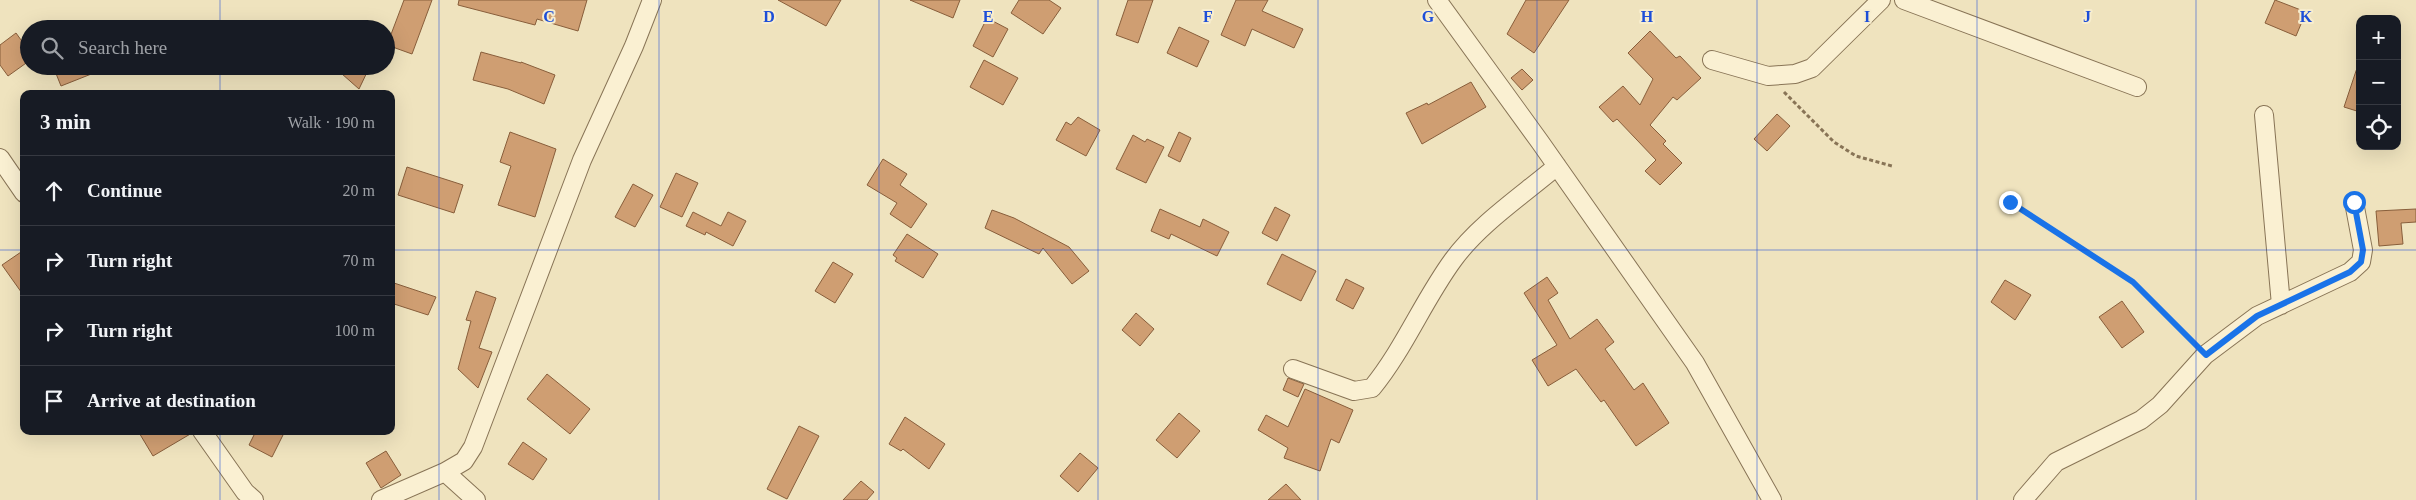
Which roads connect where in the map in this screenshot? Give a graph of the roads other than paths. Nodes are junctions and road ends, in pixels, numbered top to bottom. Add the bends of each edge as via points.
1 (652, 0) edge
2 (1437, 0) edge
3 (1881, 0) edge
4 (1904, 0) edge
5 (1712, 60) dead end
6 (2136, 87) dead end
7 (2264, 115) dead end
8 (0, 158) edge
9 (1557, 166) junction
10 (20, 187) edge
11 (2354, 202) dead end
12 (2281, 305) junction
13 (1293, 369) dead end
14 (205, 435) edge
15 (445, 472) junction
16 (254, 500) edge
17 (381, 500) edge
18 (476, 500) edge
19 (1772, 500) edge
20 (2023, 500) edge

1 - 15 street via 582,160 473,448 464,461
2 - 9 street
3 - 5 street via 1812,68 1795,74 1768,76
4 - 6 street
7 - 12 street
8 - 10 street
9 - 13 street via 1477,233 1454,258 1372,388 1354,391
9 - 19 street via 1695,363
11 - 12 street via 2363,250 2361,262 2350,272
12 - 20 street via 2257,316 2206,355 2160,405 2141,420 2056,462
14 - 16 street
15 - 17 street
15 - 18 street

